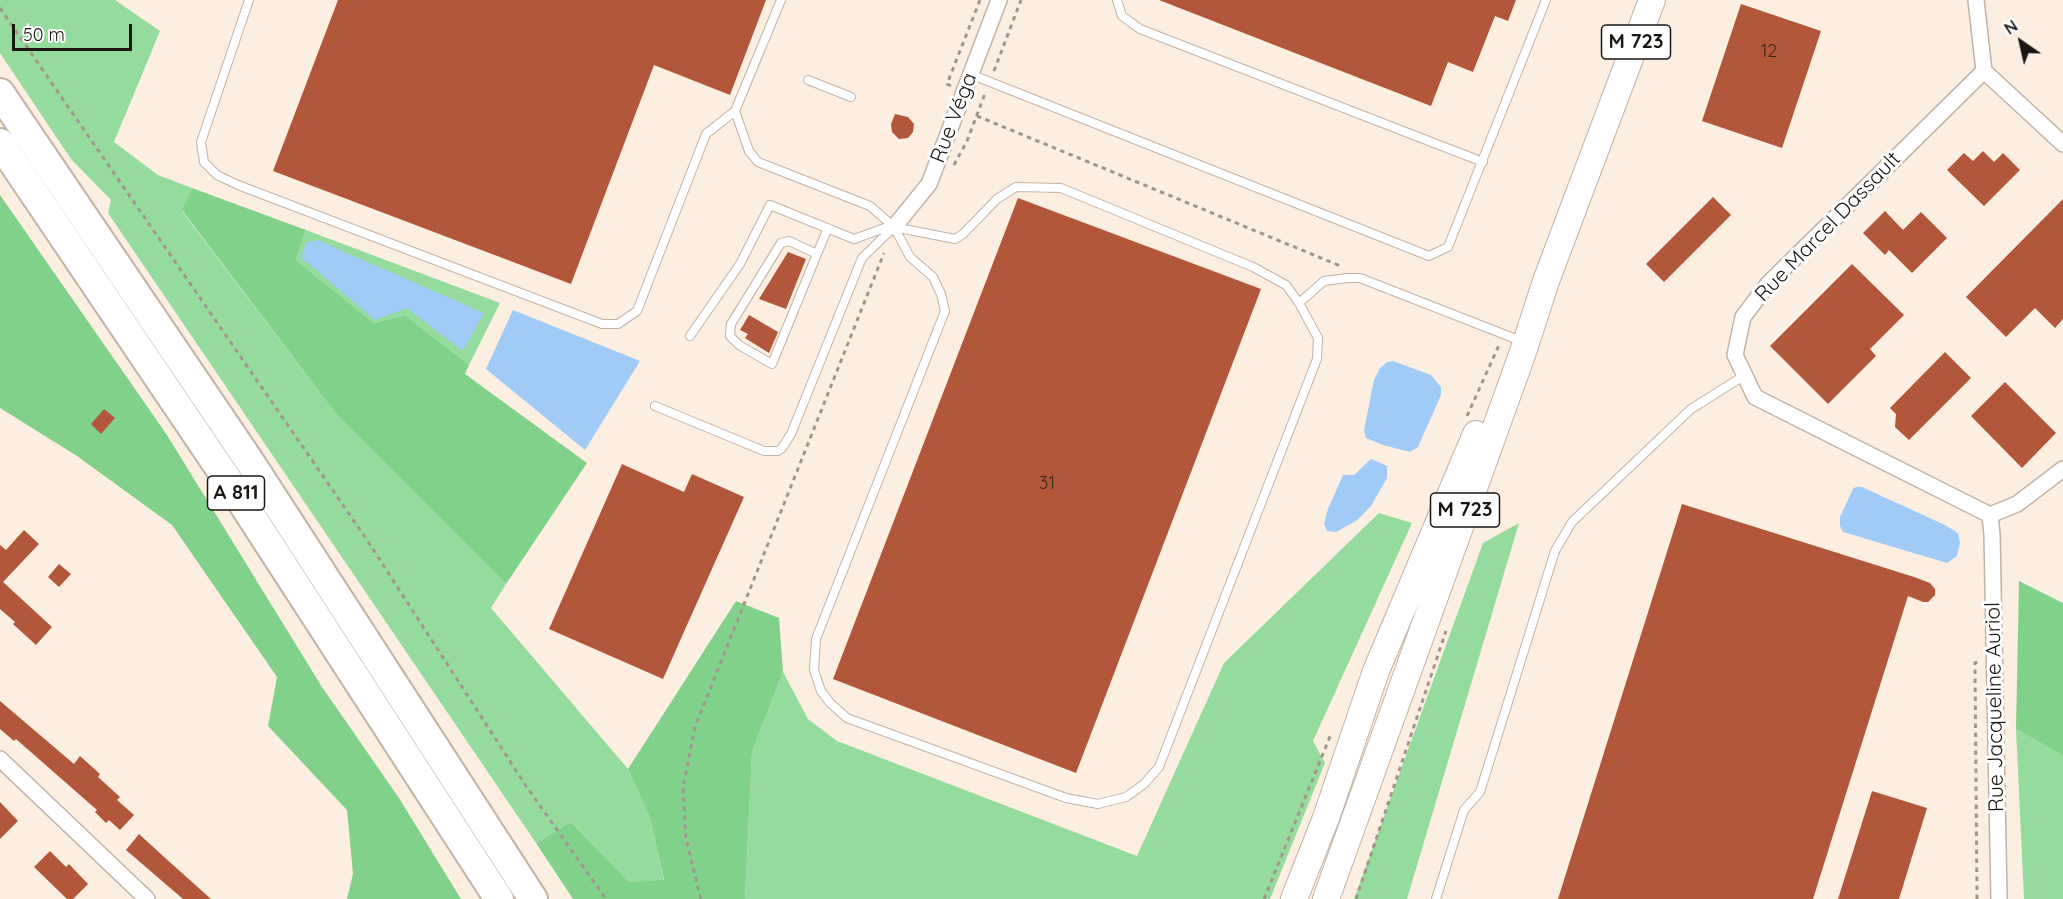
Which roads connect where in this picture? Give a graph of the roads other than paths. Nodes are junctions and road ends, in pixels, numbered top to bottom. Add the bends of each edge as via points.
1 (249, 0) edge
2 (781, 0) edge
3 (999, 0) edge
4 (1117, 0) edge
5 (1546, 0) edge
6 (1652, 0) edge
7 (1976, 0) edge
8 (1984, 71) junction
9 (970, 74) junction
10 (808, 80) dead end
11 (0, 93) edge
12 (851, 97) dead end
13 (735, 111) junction
14 (0, 143) edge
15 (2063, 144) edge
16 (1483, 162) junction
17 (894, 226) junction
18 (828, 228) junction
19 (817, 254) junction
20 (1546, 281) junction
21 (1299, 303) junction
22 (690, 336) dead end
23 (1516, 339) junction
24 (1745, 375) junction
25 (656, 406) dead end
26 (2063, 469) edge
27 (1990, 515) junction
28 (0, 759) edge
29 (147, 899) edge
30 (499, 899) edge
31 (533, 899) edge
32 (1294, 899) edge
33 (1326, 899) edge
34 (1436, 899) edge
35 (1999, 899) edge

1 - 13 lane via 201,142 204,162 217,175 602,324 618,324 637,311 706,134
2 - 13 lane
3 - 9 street, Rue Véga
4 - 16 lane via 1122,16 1140,29
5 - 16 lane
6 - 20 main road, M 723
7 - 8 street
8 - 15 street
8 - 24 street, Rue Marcel Dassault via 1768,284 1743,317 1735,355
9 - 16 lane via 1429,256 1448,247
9 - 17 street, Rue Véga via 929,184
10 - 12 lane
11 - 31 highway, A 811 via 255,469
13 - 17 lane via 749,151 758,162 870,206
14 - 30 highway, A 811 via 227,479
17 - 18 lane via 855,239
17 - 21 lane via 955,239 996,199 1016,187 1061,188 1253,267 1286,285
17 - 21 lane via 910,257 933,277 945,311 816,639 814,670 821,691 847,718 1066,798 1098,804 1126,797 1158,767 1317,359 1318,338
17 - 25 lane via 862,258 782,448 764,451
18 - 19 lane
18 - 22 lane via 770,205 740,264
19 - 19 lane via 772,364 739,345 730,336 732,324 781,243 789,241
20 - 23 main road, M 723
20 - 33 main road, M 723
21 - 23 lane via 1324,281 1360,278
23 - 32 main road, M 723 via 1376,671
24 - 27 street, Rue Marcel Dassault via 1755,397
24 - 34 lane via 1691,409 1572,522 1555,551 1480,792 1464,810
26 - 27 street via 2017,504
27 - 35 street, Rue Jacqueline Auriol
28 - 29 street

